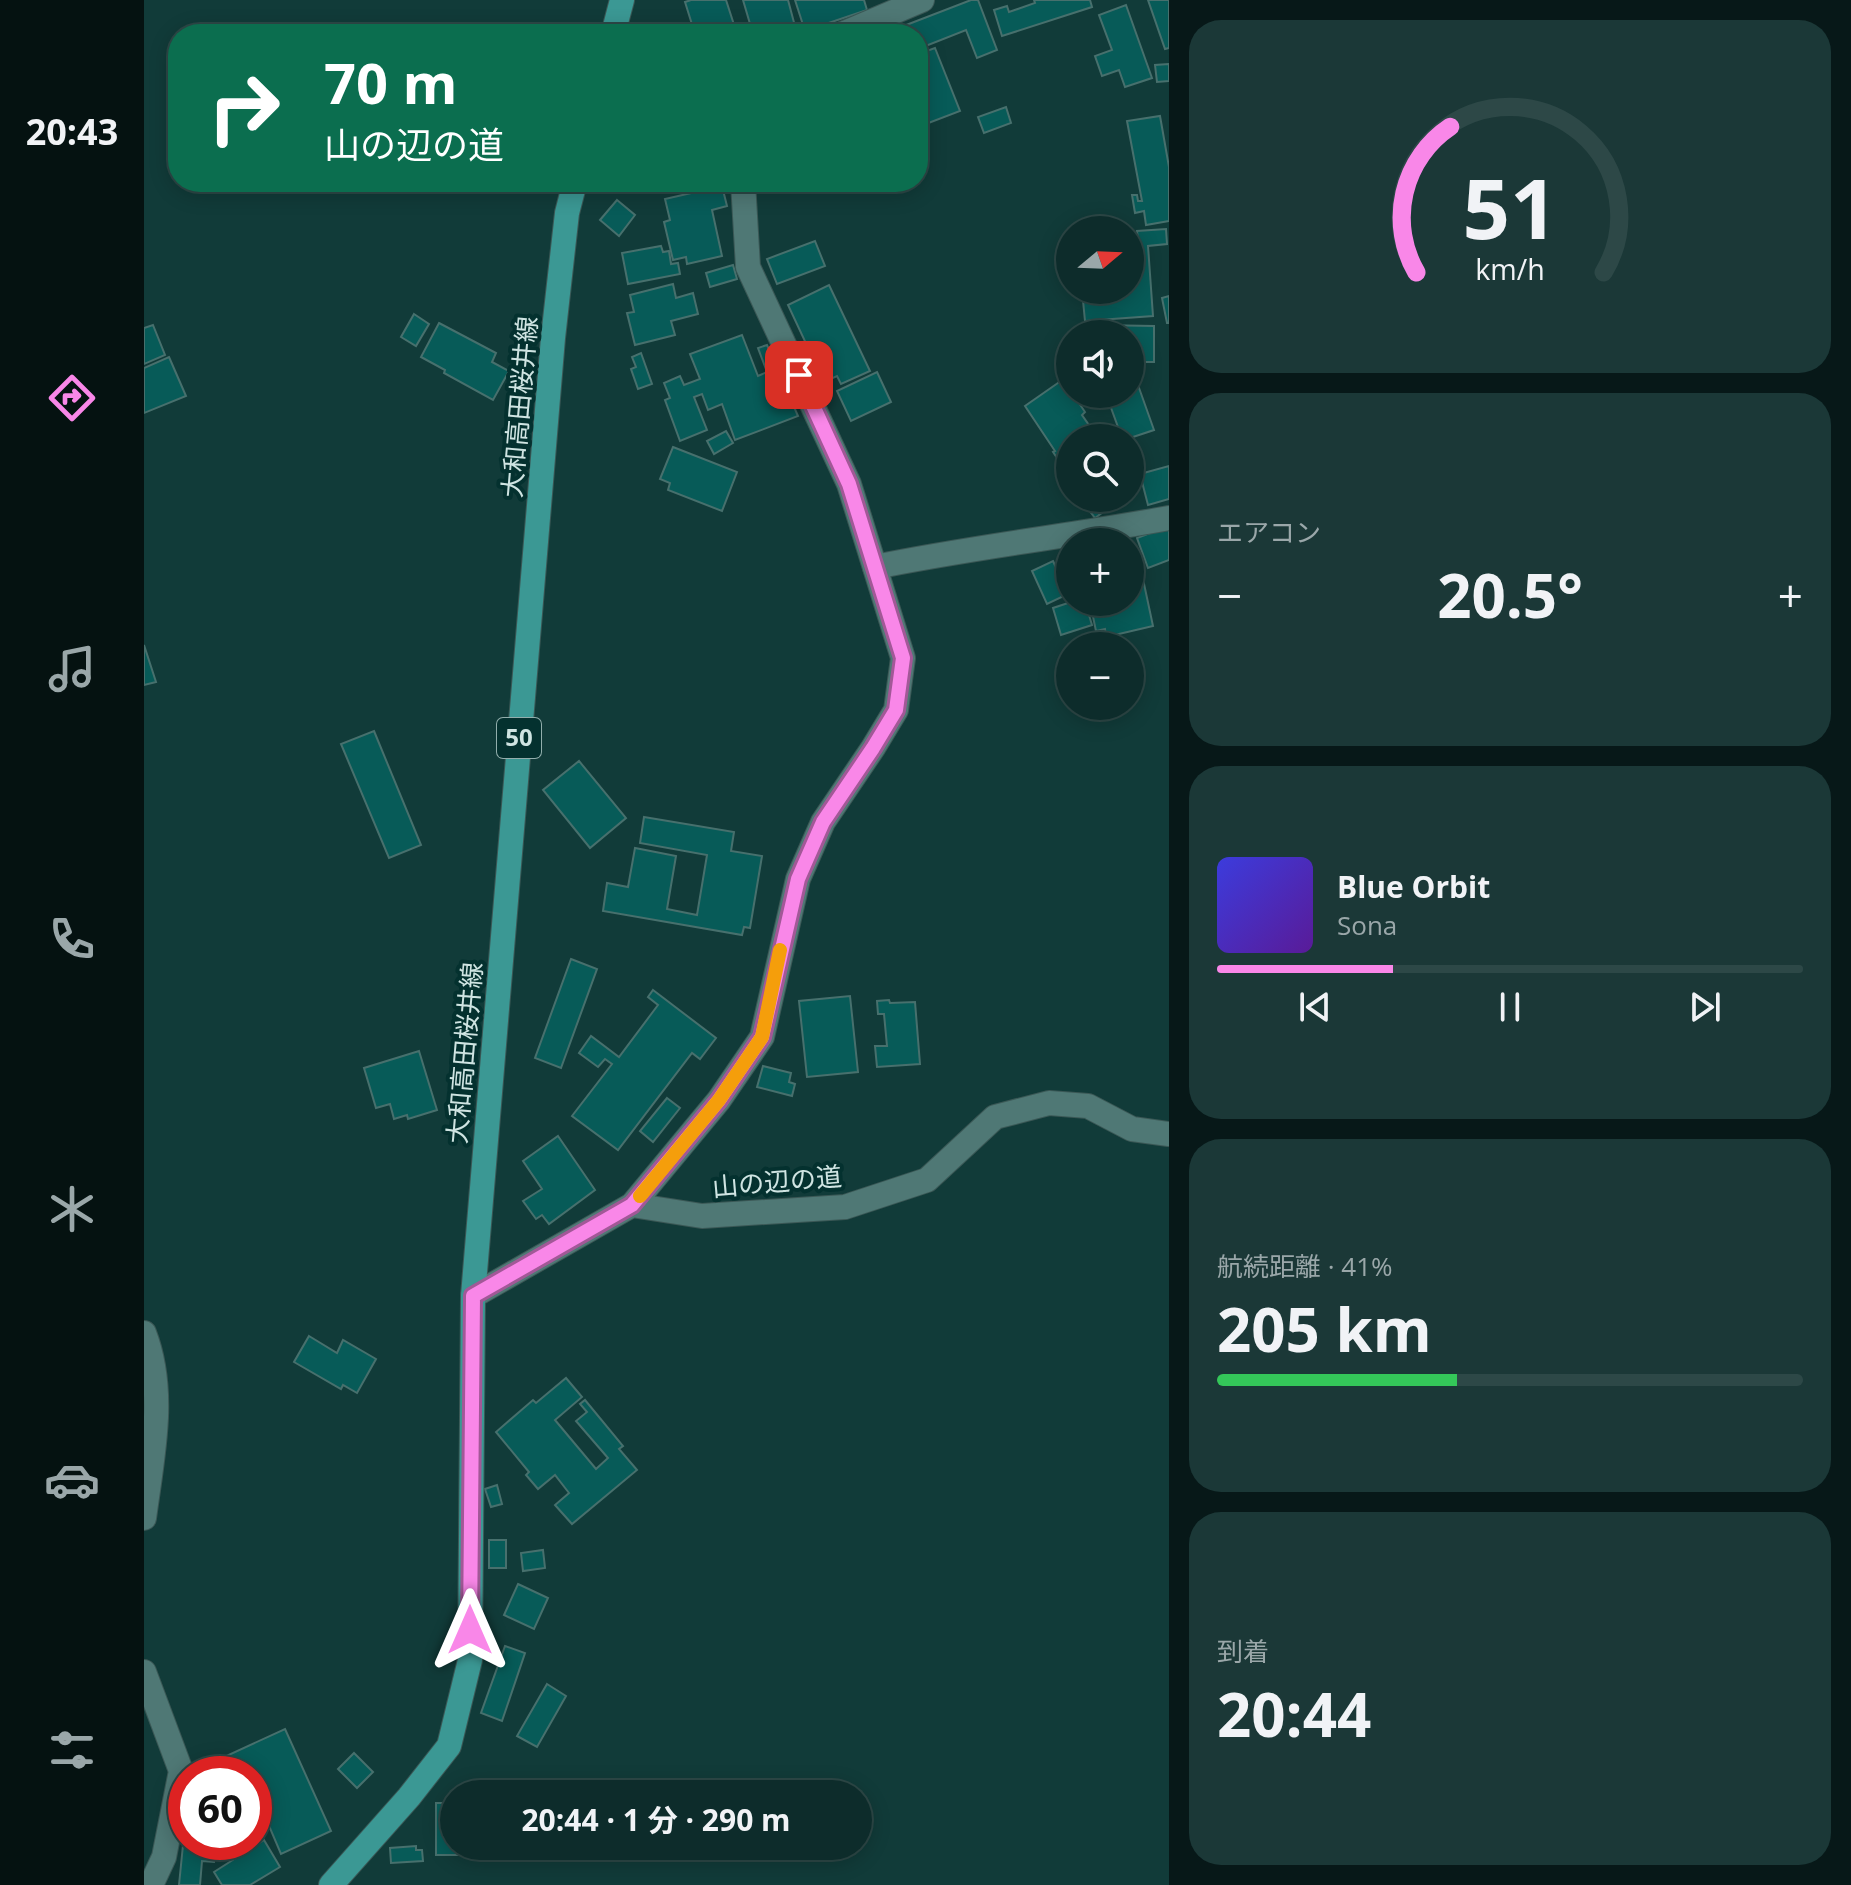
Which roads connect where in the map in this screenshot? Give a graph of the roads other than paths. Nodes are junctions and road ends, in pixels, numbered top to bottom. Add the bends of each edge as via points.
1 (622, 0) edge
2 (922, 0) edge
3 (616, 24) edge
4 (866, 24) edge
5 (572, 192) edge
6 (744, 192) edge
7 (1169, 518) edge
8 (875, 567) junction
9 (1169, 1134) edge
10 (632, 1205) junction
11 (473, 1296) junction
12 (144, 1333) edge
13 (144, 1518) edge
14 (144, 1672) edge
15 (151, 1885) edge
16 (331, 1885) edge

1 - 3 main road
2 - 4 street
5 - 11 main road, 大和高田桜井線 / 50 via 553,338
6 - 8 street via 748,267 849,484
7 - 8 street
8 - 10 street via 903,658 896,710 823,822 798,879 762,1037 719,1100
9 - 10 street, 山の辺の道 via 1132,1129 1088,1106 1049,1103 995,1117 927,1180 845,1207 702,1216
10 - 11 street
11 - 16 main road, 大和高田桜井線 / 50 via 470,1660 449,1746
12 - 13 street via 156,1396
14 - 15 street via 181,1771 164,1857

